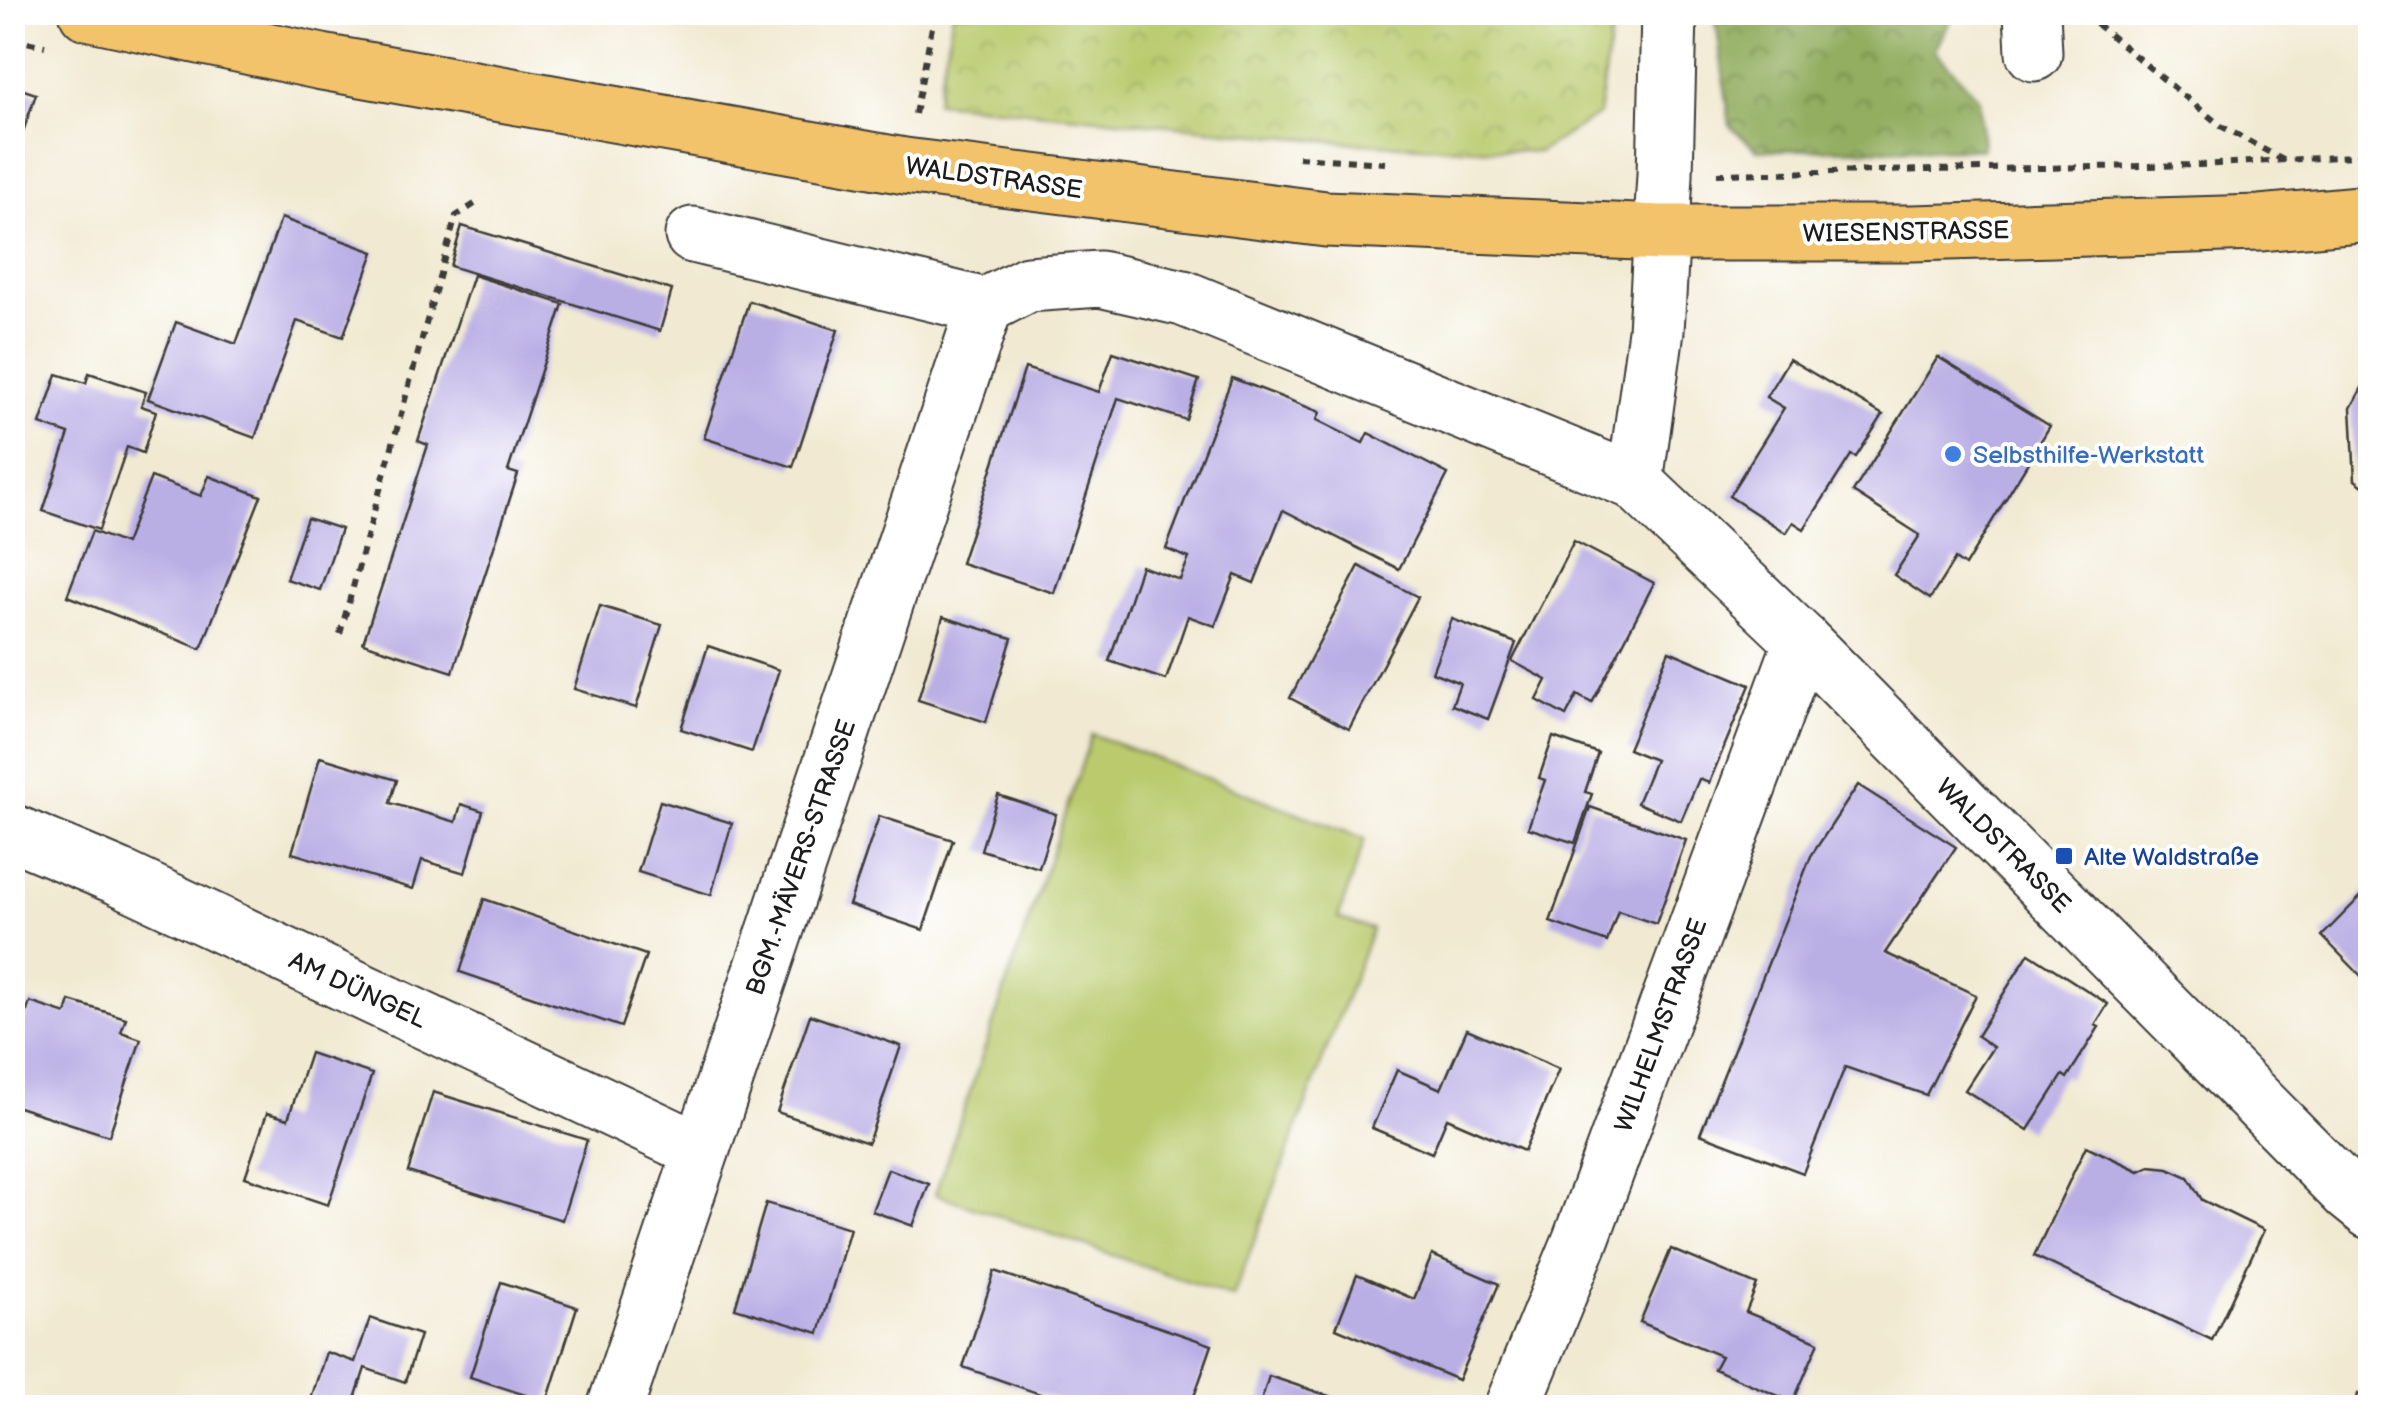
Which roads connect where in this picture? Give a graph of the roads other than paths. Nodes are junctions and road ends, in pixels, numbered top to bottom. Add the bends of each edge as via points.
1 (87, 12) edge
2 (1668, 12) edge
3 (2370, 212) edge
4 (1662, 232) junction
5 (693, 235) dead end
6 (985, 306) junction
7 (1635, 482) junction
8 (1802, 641) junction
9 (12, 832) edge
10 (701, 1151) junction
11 (2370, 1211) edge
12 (616, 1408) edge
13 (1512, 1408) edge

1 - 4 main road, WALDSTRASSE via 322,62 905,166 1326,219
2 - 4 street
3 - 4 main road, WIESENSTRASSE via 2260,223
4 - 7 street
5 - 6 street
6 - 7 street, WALDSTRASSE via 1028,284 1100,280 1183,298
6 - 10 street, BGM.-MÄVERS-STRASSE
7 - 8 street, WALDSTRASSE
8 - 11 street, WALDSTRASSE
8 - 13 street, WILHELMSTRASSE
9 - 10 street, AM DÜNGEL
10 - 12 street, BGM.-MÄVERS-STRASSE

